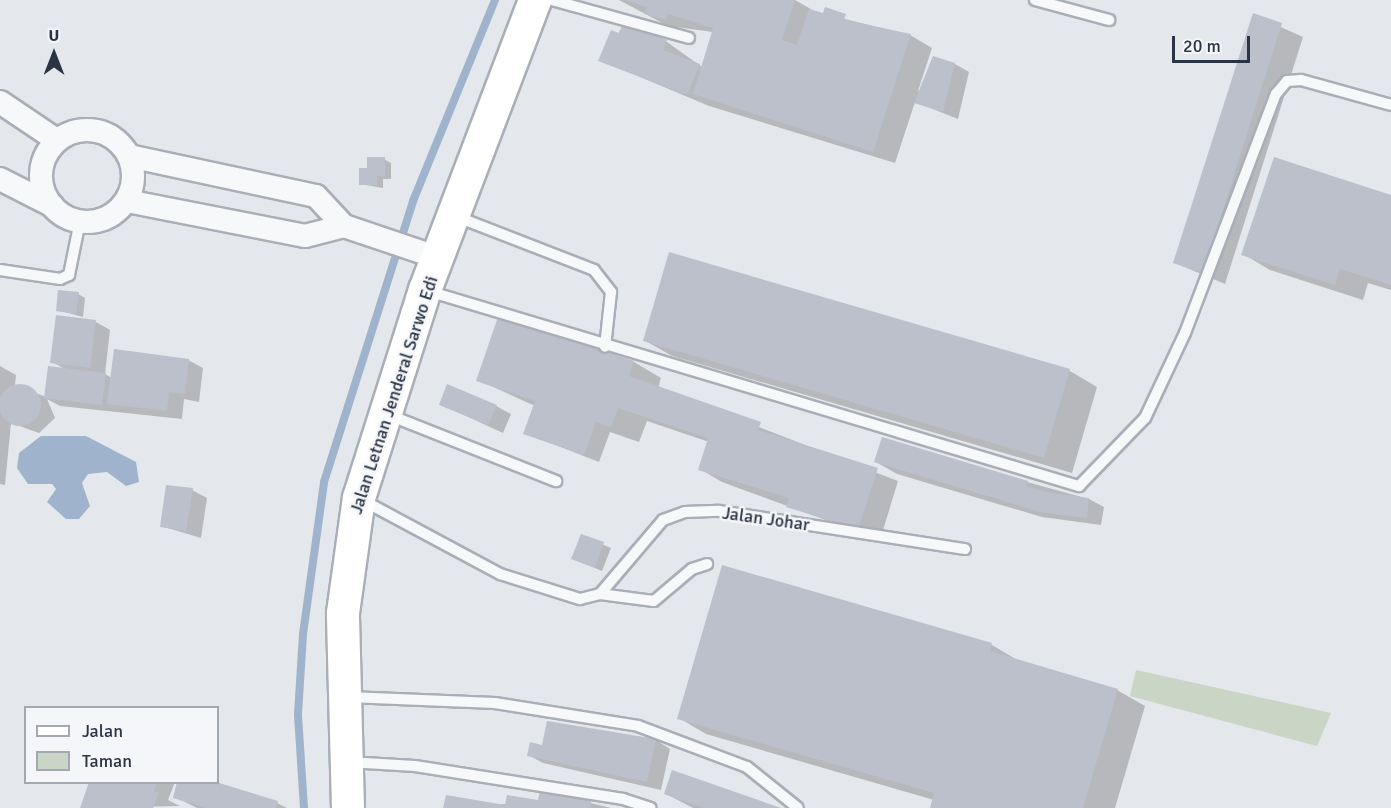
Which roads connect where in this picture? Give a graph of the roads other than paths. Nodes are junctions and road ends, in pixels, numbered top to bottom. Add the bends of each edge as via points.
1 (535, 0) edge
2 (552, 0) edge
3 (1035, 0) edge
4 (1109, 20) dead end
5 (689, 38) dead end
6 (0, 102) edge
7 (1391, 105) edge
8 (55, 140) junction
9 (129, 156) junction
10 (0, 179) edge
11 (127, 201) junction
12 (53, 206) junction
13 (454, 216) junction
14 (80, 221) junction
15 (344, 226) junction
16 (429, 255) junction
17 (0, 270) edge
18 (425, 290) junction
19 (605, 347) junction
20 (386, 413) junction
21 (556, 481) dead end
22 (359, 498) junction
23 (965, 549) dead end
24 (707, 564) dead end
25 (600, 594) junction
26 (342, 697) junction
27 (345, 762) junction
28 (348, 808) edge
29 (651, 808) edge
30 (798, 808) edge

1 - 13 main road, Jalan Letnan Jenderal Sarwo Edi
2 - 5 lane
3 - 4 lane
6 - 8 street
7 - 19 lane via 1301,80 1287,81 1276,94 1185,333 1145,418 1079,486
8 - 9 street via 96,131 116,140
8 - 12 street via 43,163 42,186
9 - 11 street via 134,179
9 - 15 street via 316,196
10 - 12 street
11 - 14 street via 112,216
11 - 15 street via 305,236
12 - 14 street
13 - 16 main road, Jalan Letnan Jenderal Sarwo Edi
13 - 19 lane via 594,270 610,292
14 - 17 lane via 69,276 60,279
15 - 16 street
16 - 18 main road, Jalan Letnan Jenderal Sarwo Edi
18 - 19 lane
18 - 20 main road, Jalan Letnan Jenderal Sarwo Edi
20 - 21 lane
20 - 22 main road, Jalan Letnan Jenderal Sarwo Edi
22 - 25 lane via 500,574 566,597
22 - 26 main road, Jalan Letnan Jenderal Sarwo Edi via 343,613
23 - 25 lane, Jalan Johar via 719,511 685,512 663,520
24 - 25 lane via 692,569 654,601
26 - 27 main road, Jalan Letnan Jenderal Sarwo Edi
26 - 30 lane via 495,703 638,726 747,767
27 - 28 main road, Jalan Letnan Jenderal Sarwo Edi
27 - 29 lane via 415,766 623,799

